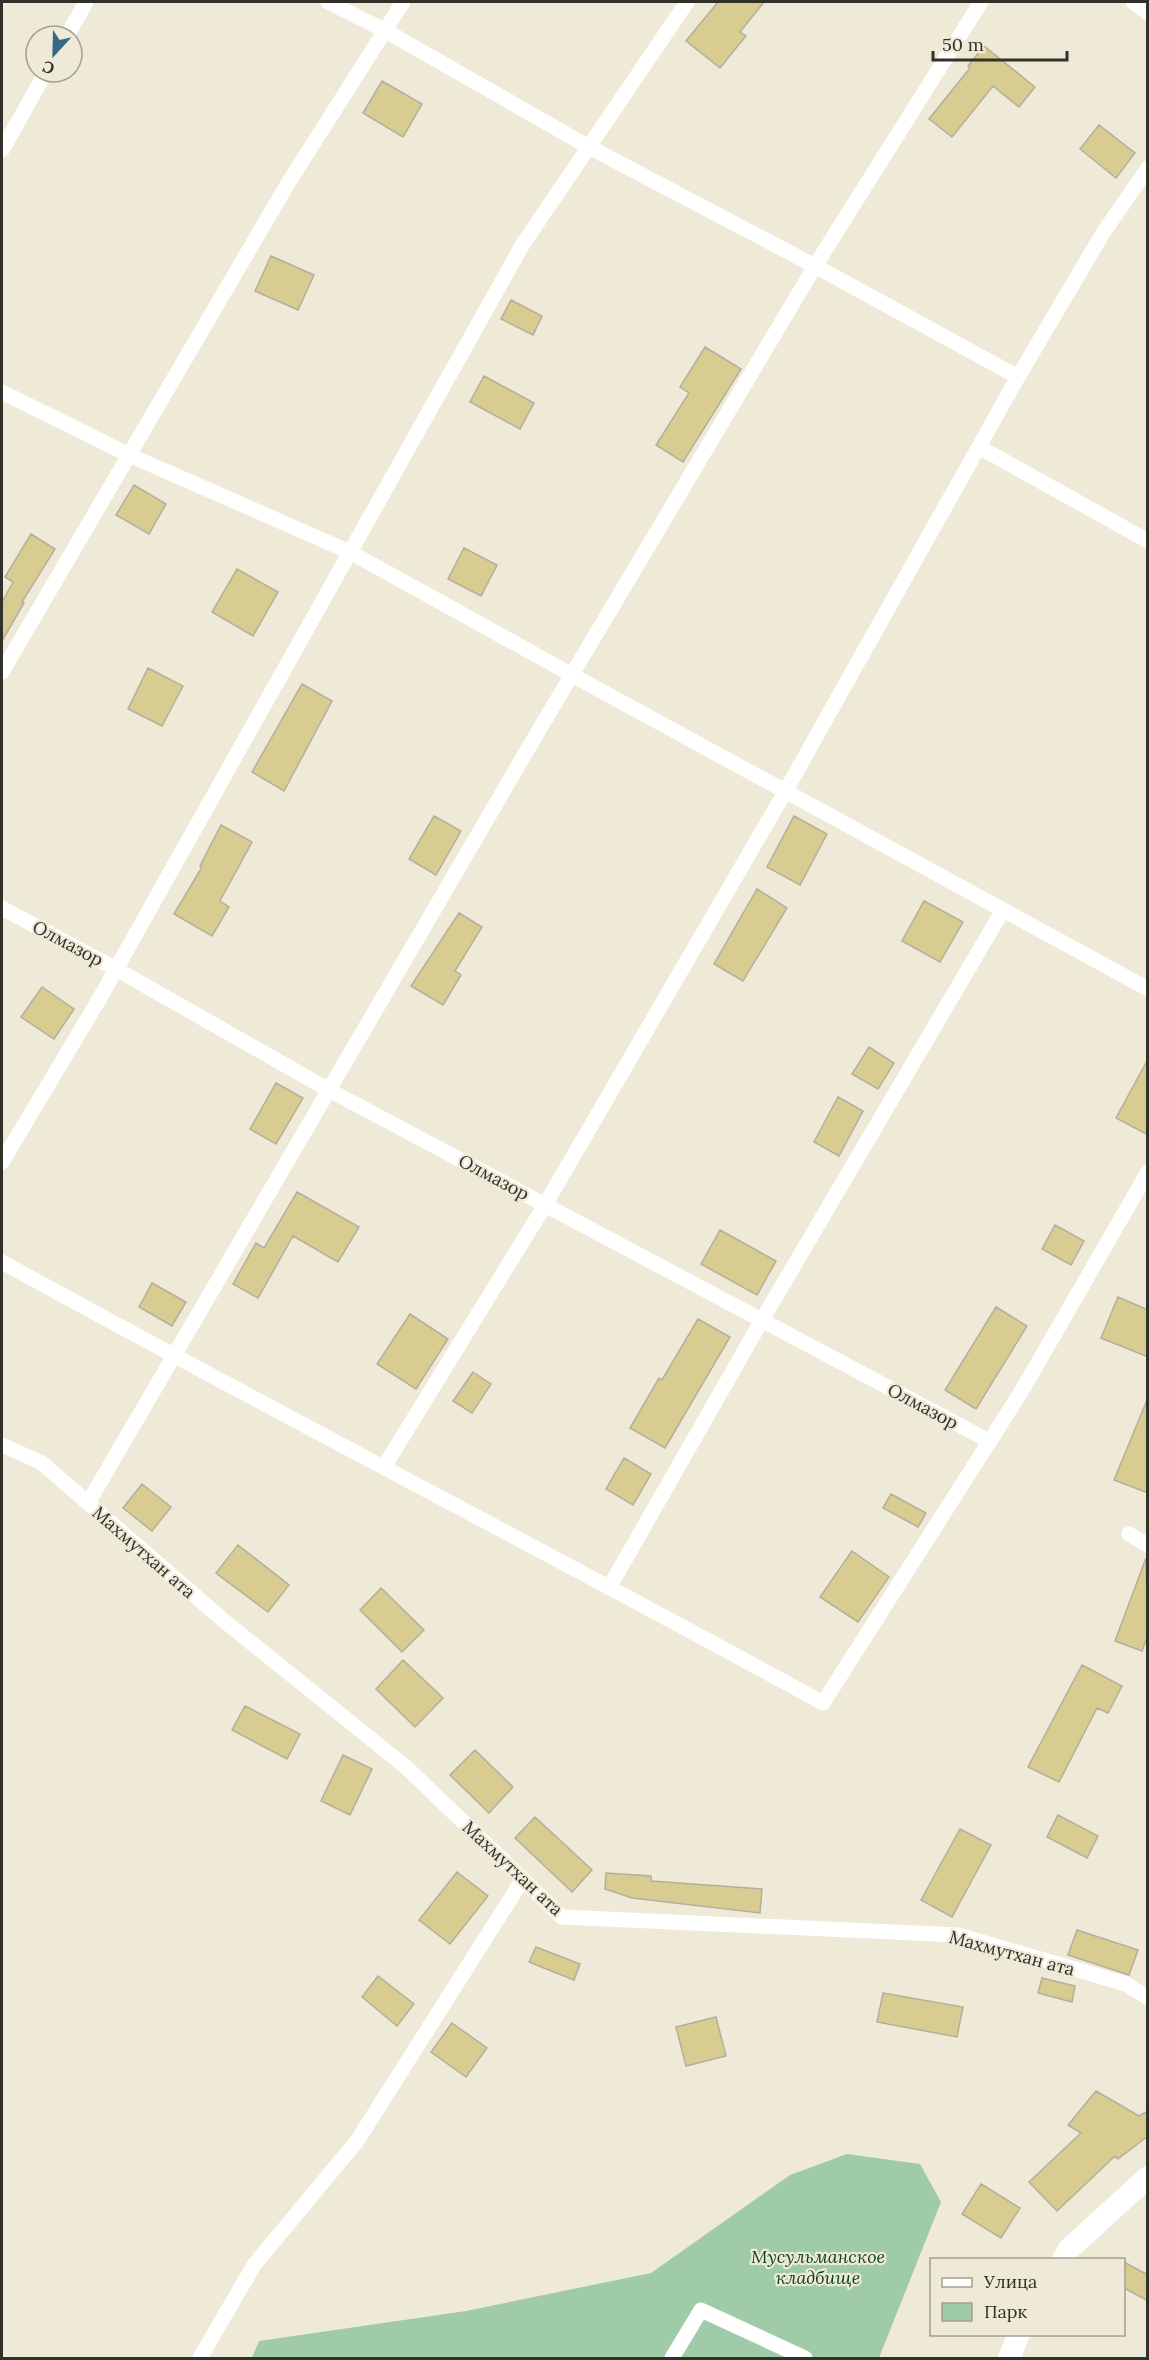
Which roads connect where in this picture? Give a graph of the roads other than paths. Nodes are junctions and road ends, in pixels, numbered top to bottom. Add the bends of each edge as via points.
1 (86, 2) edge
2 (327, 2) edge
3 (403, 2) edge
4 (687, 2) edge
5 (981, 2) edge
6 (1133, 2) edge
7 (1148, 13) edge
8 (74, 24) edge
9 (384, 30) junction
10 (39, 84) edge
11 (589, 147) junction
12 (2, 150) edge
13 (1148, 168) edge
14 (815, 266) junction
15 (1018, 377) junction
16 (2, 392) edge
17 (979, 447) junction
18 (129, 455) junction
19 (1148, 541) edge
20 (350, 552) junction
21 (2, 672) edge
22 (572, 675) junction
23 (785, 792) junction
24 (2, 908) edge
25 (1003, 910) junction
26 (116, 969) junction
27 (1148, 989) edge
28 (329, 1090) junction
29 (2, 1162) edge
30 (1148, 1172) edge
31 (545, 1205) junction
32 (2, 1262) edge
33 (762, 1320) junction
34 (174, 1357) junction
35 (989, 1441) junction
36 (2, 1445) edge
37 (384, 1467) junction
38 (88, 1503) junction
39 (1129, 1534) dead end
40 (1148, 1545) edge
41 (610, 1586) junction
42 (523, 1879) junction
43 (1148, 1998) edge
44 (1148, 2177) edge
45 (1064, 2258) edge
46 (1018, 2336) edge
47 (200, 2358) edge
48 (672, 2358) edge
49 (805, 2358) edge
50 (1008, 2358) edge

1 - 8 street
2 - 9 street
3 - 9 street
4 - 11 street
5 - 14 street
6 - 7 street
9 - 11 street
9 - 18 street via 287,185
10 - 12 street
11 - 14 street
11 - 20 street via 522,244
13 - 15 street via 1103,233
14 - 15 street
14 - 22 street
15 - 17 street
16 - 18 street
17 - 19 street
17 - 23 street
18 - 20 street
18 - 21 street
20 - 22 street
20 - 26 street
22 - 23 street
22 - 28 street
23 - 25 street
23 - 31 street
24 - 26 street, Олмазор
25 - 27 street
25 - 33 street
26 - 28 street, Олмазор
26 - 29 street
28 - 31 street, Олмазор
28 - 34 street
30 - 35 street
31 - 33 street, Олмазор
31 - 37 street
32 - 34 street
33 - 35 street, Олмазор
33 - 41 street
34 - 37 street
34 - 38 street
35 - 41 street via 823,1703
36 - 38 street, Махмутхан ата via 42,1463
37 - 41 street
38 - 42 street, Махмутхан ата via 223,1620 406,1767
39 - 40 street
42 - 43 street, Махмутхан ата via 562,1917 958,1935 1126,1984
42 - 47 street via 357,2141 254,2265
44 - 45 street
46 - 50 street
48 - 49 street via 701,2310

